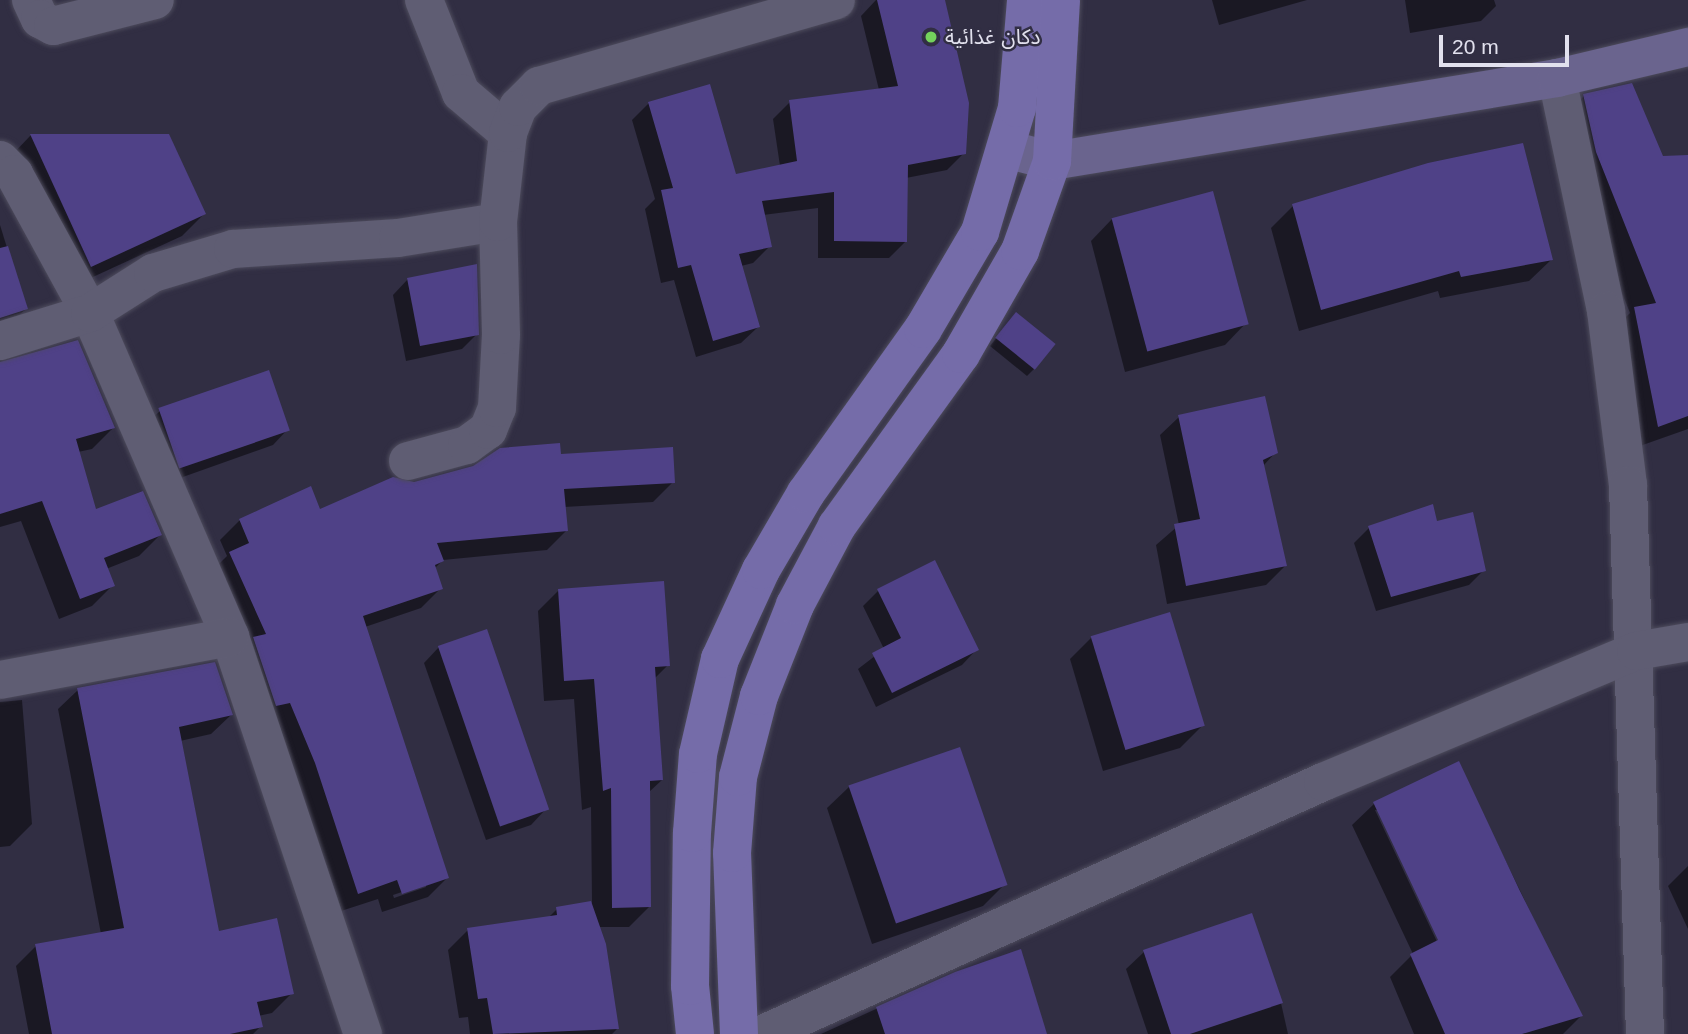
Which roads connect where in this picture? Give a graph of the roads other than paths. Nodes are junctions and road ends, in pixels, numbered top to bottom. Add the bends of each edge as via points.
1 (30, 0) edge
2 (155, 0) edge
3 (424, 0) edge
4 (836, 0) edge
5 (1026, 0) edge
6 (1061, 0) edge
7 (1688, 47) edge
8 (1558, 78) junction
9 (508, 133) junction
10 (1006, 149) junction
11 (0, 160) edge
12 (1052, 161) junction
13 (498, 222) junction
14 (90, 313) junction
15 (0, 341) edge
16 (408, 461) dead end
17 (230, 637) junction
18 (1688, 642) edge
19 (1636, 651) junction
20 (0, 680) edge
21 (363, 1034) edge
22 (695, 1034) edge
23 (739, 1034) edge
24 (763, 1034) edge
25 (1646, 1034) edge

1 - 2 street via 40,19 53,26
3 - 9 street via 461,93
4 - 9 street via 539,86 518,107
5 - 10 main road via 1024,69
6 - 12 main road
7 - 8 street
8 - 12 street
8 - 19 street via 1606,311 1628,485
9 - 13 street
10 - 12 street
10 - 22 main road via 980,232 923,329 806,493 761,570 720,659 698,754 692,833 690,986
11 - 14 street via 14,174
12 - 23 main road via 1020,251 961,354 837,526 795,605 759,696 738,777 732,853
13 - 14 street via 398,238 233,249 153,273
13 - 16 street via 501,335 497,408 488,430 467,444
14 - 15 street
14 - 17 street
17 - 20 street
17 - 21 street
18 - 19 street
19 - 24 street via 1311,787
19 - 25 street

